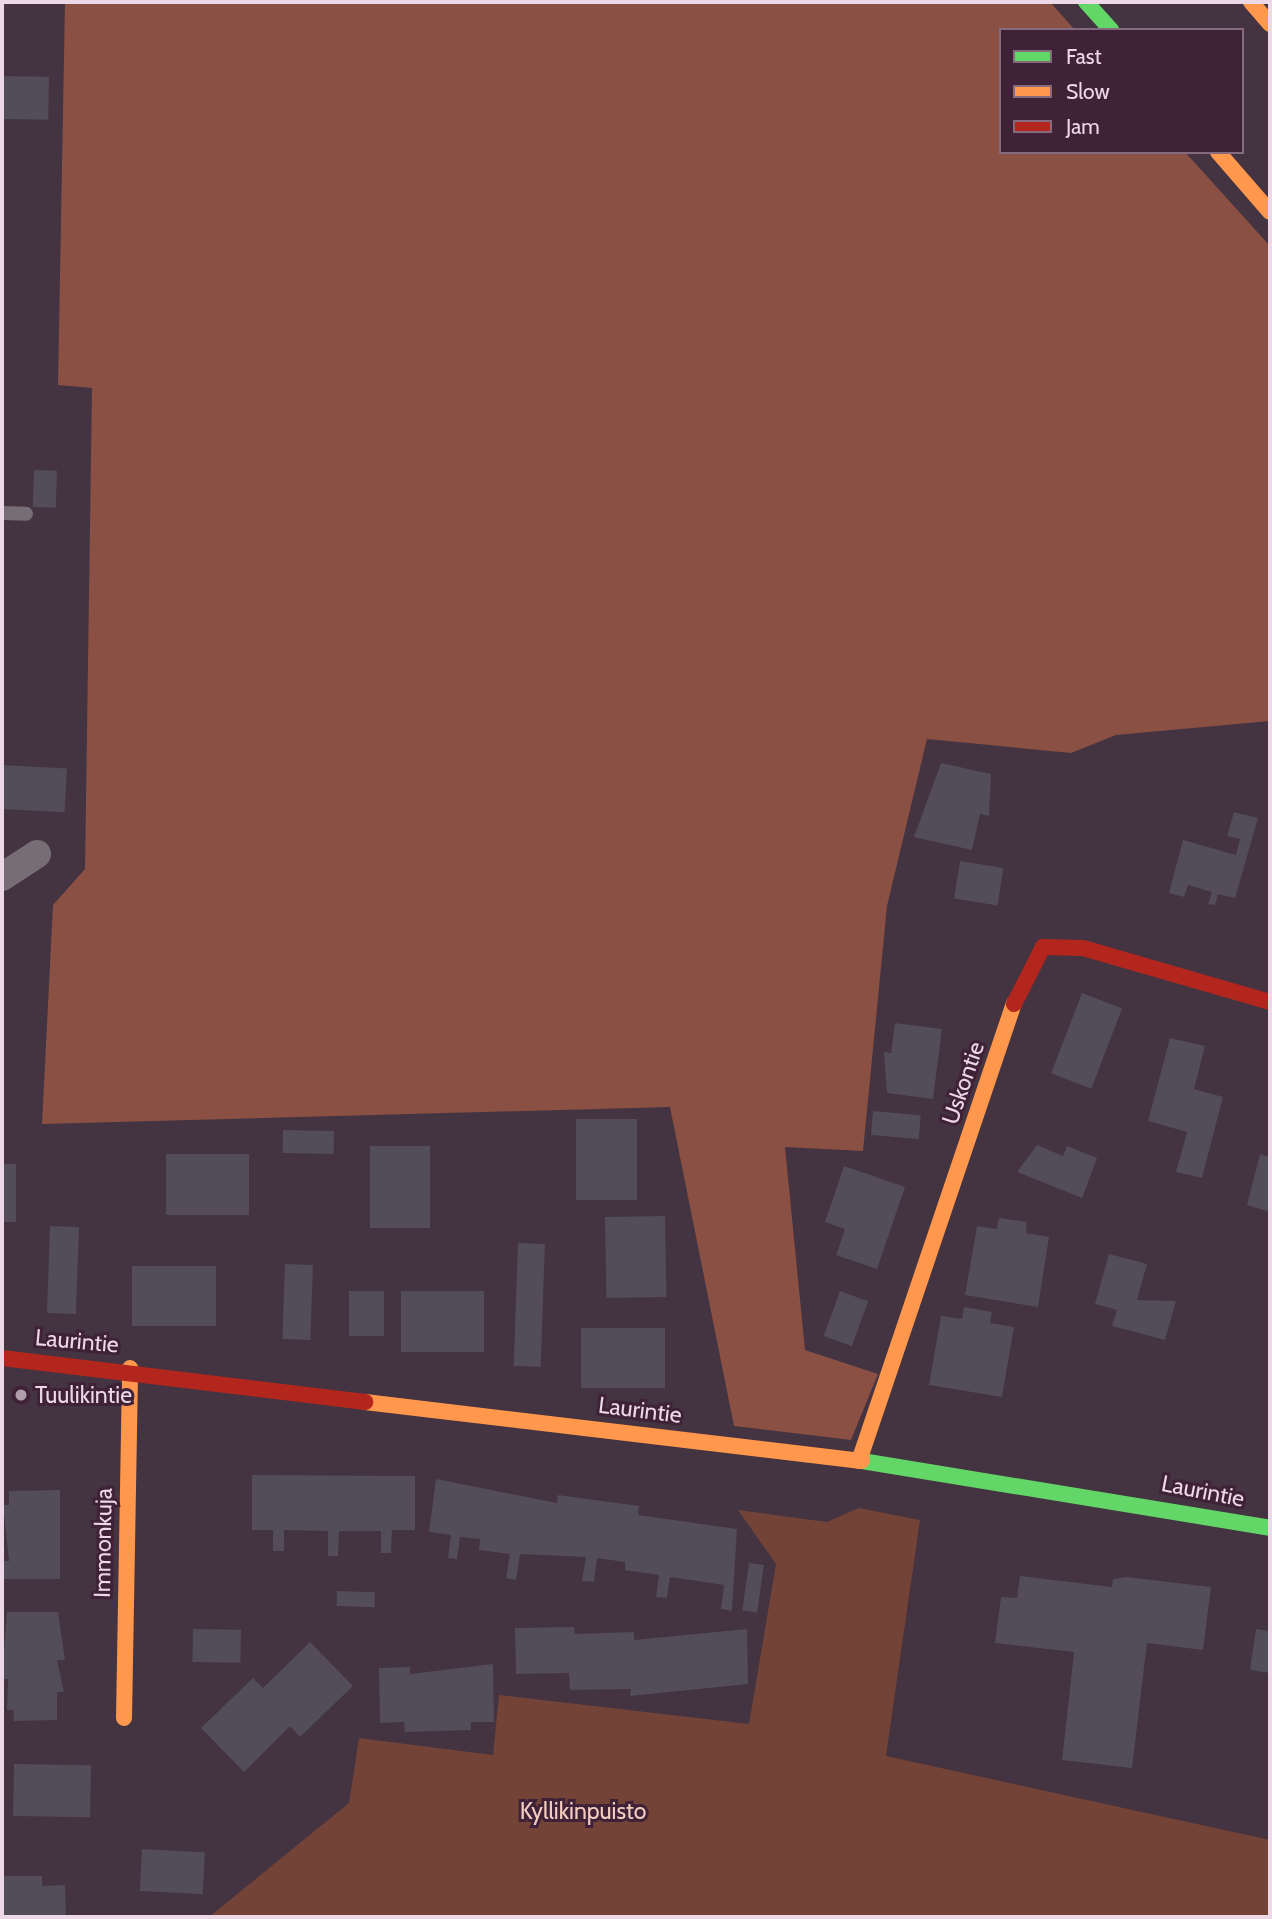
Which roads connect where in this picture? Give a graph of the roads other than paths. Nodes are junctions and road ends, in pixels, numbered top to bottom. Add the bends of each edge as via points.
1 (1086, 2) edge
2 (1251, 2) edge
3 (1270, 24) edge
4 (1109, 28) edge
5 (1220, 154) edge
6 (1270, 212) edge
7 (2, 513) edge
8 (26, 514) dead end
9 (37, 854) dead end
10 (2, 877) edge
11 (1270, 1002) edge
12 (2, 1357) edge
13 (130, 1368) junction
14 (859, 1461) junction
15 (1270, 1528) edge
16 (124, 1718) dead end

1 - 4 main road
2 - 3 main road
5 - 6 main road
7 - 8 lane
9 - 10 street
11 - 14 main road, Uskontie via 1083,948 1042,947 1023,976
12 - 13 main road, Laurintie
13 - 14 main road, Laurintie
13 - 16 main road, Immonkuja
14 - 15 main road, Laurintie via 1131,1500

